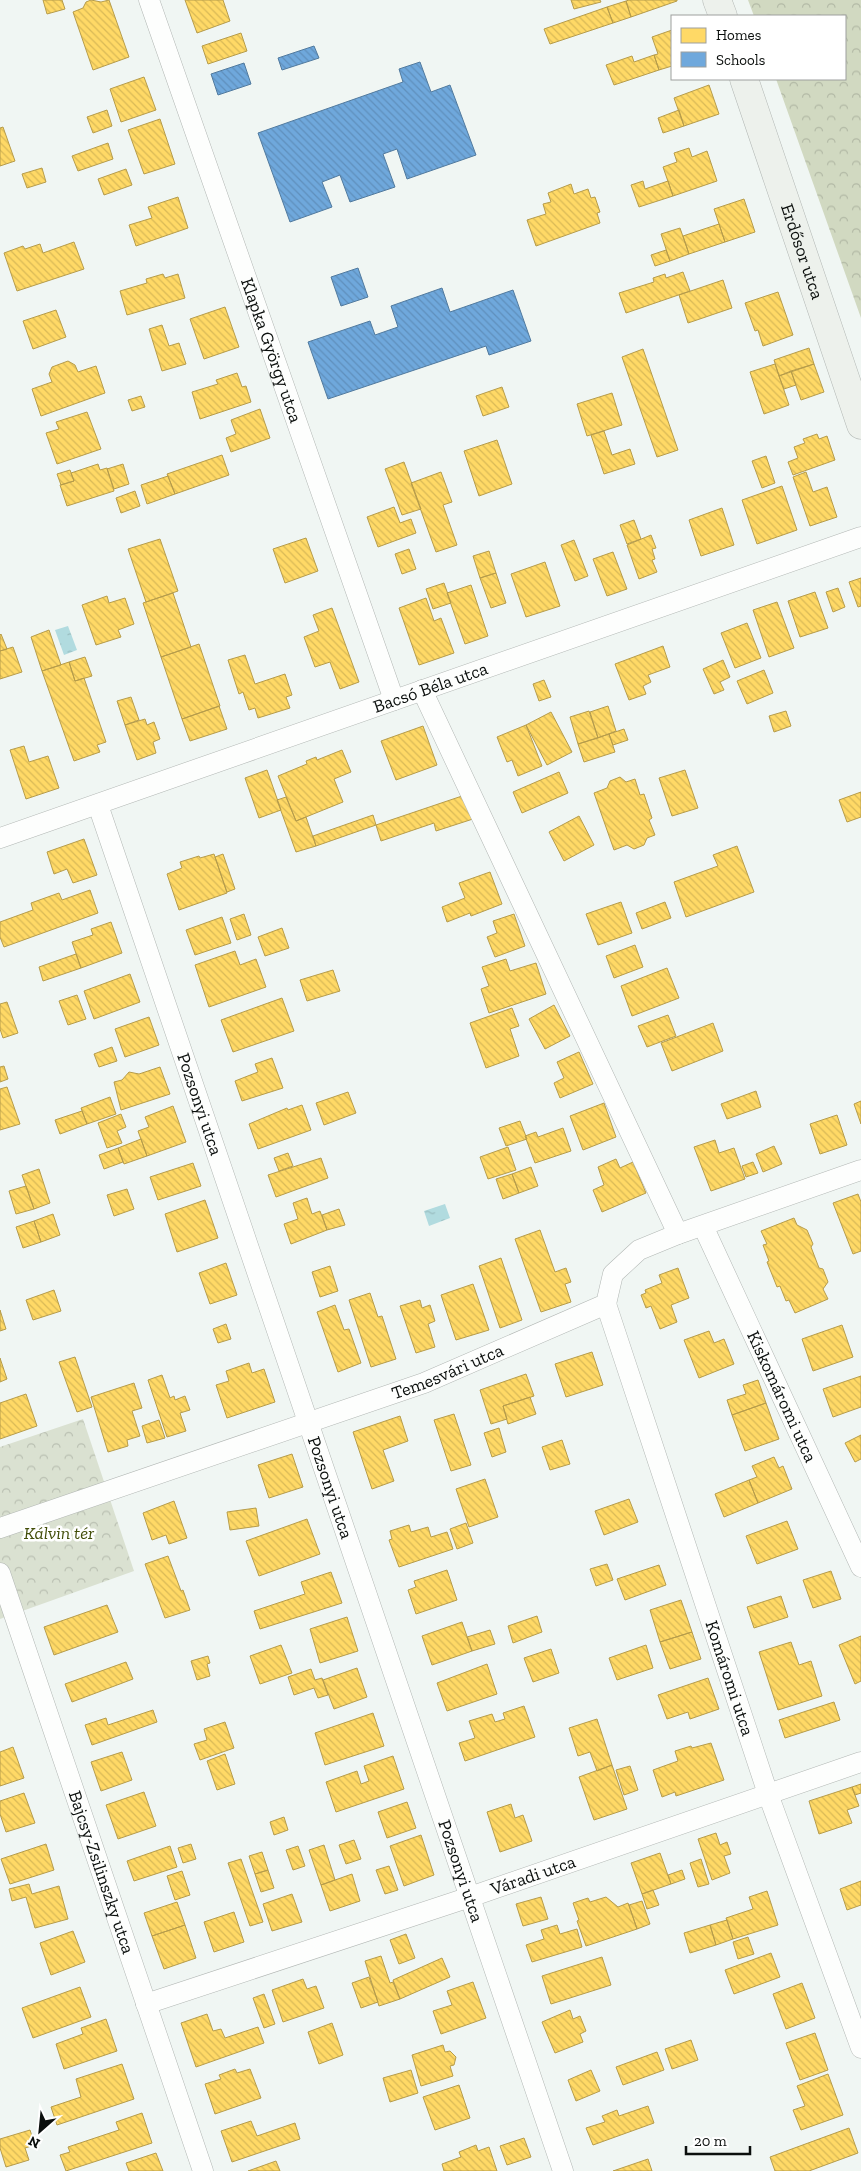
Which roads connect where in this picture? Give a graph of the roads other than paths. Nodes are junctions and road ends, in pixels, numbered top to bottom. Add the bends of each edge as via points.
1 (149, 0) edge
2 (717, 0) edge
3 (723, 15) edge
4 (744, 80) edge
5 (861, 424) edge
6 (861, 538) edge
7 (422, 690) junction
8 (394, 700) junction
9 (98, 805) junction
10 (0, 838) edge
11 (861, 1170) edge
12 (703, 1226) junction
13 (678, 1234) junction
14 (606, 1304) junction
15 (308, 1423) junction
16 (0, 1528) edge
17 (861, 1567) edge
18 (0, 1573) edge
19 (861, 1762) edge
20 (768, 1794) junction
21 (470, 1897) junction
22 (146, 2004) junction
23 (861, 2048) edge
24 (203, 2171) edge
25 (563, 2171) edge

1 - 8 street, Klapka György utca
2 - 3 street
4 - 5 street, Erdősor utca
6 - 7 street, Bacsó Béla utca
7 - 8 street, Bacsó Béla utca
7 - 13 street
8 - 9 street, Bacsó Béla utca
9 - 10 street, Bacsó Béla utca
9 - 15 street, Pozsonyi utca
11 - 12 street
12 - 13 street
12 - 17 street, Kiskomáromi utca
13 - 14 street via 638,1250 613,1274
14 - 15 street, Temesvári utca via 424,1383
14 - 20 street, Komáromi utca
15 - 16 street, Temesvári utca
15 - 21 street, Pozsonyi utca
18 - 22 street, Bajcsy-Zsilinszky utca
19 - 20 street, Váradi utca
20 - 21 street, Váradi utca
20 - 23 street, Komáromi utca
21 - 22 street, Váradi utca
21 - 25 street, Pozsonyi utca
22 - 24 street, Bajcsy-Zsilinszky utca

